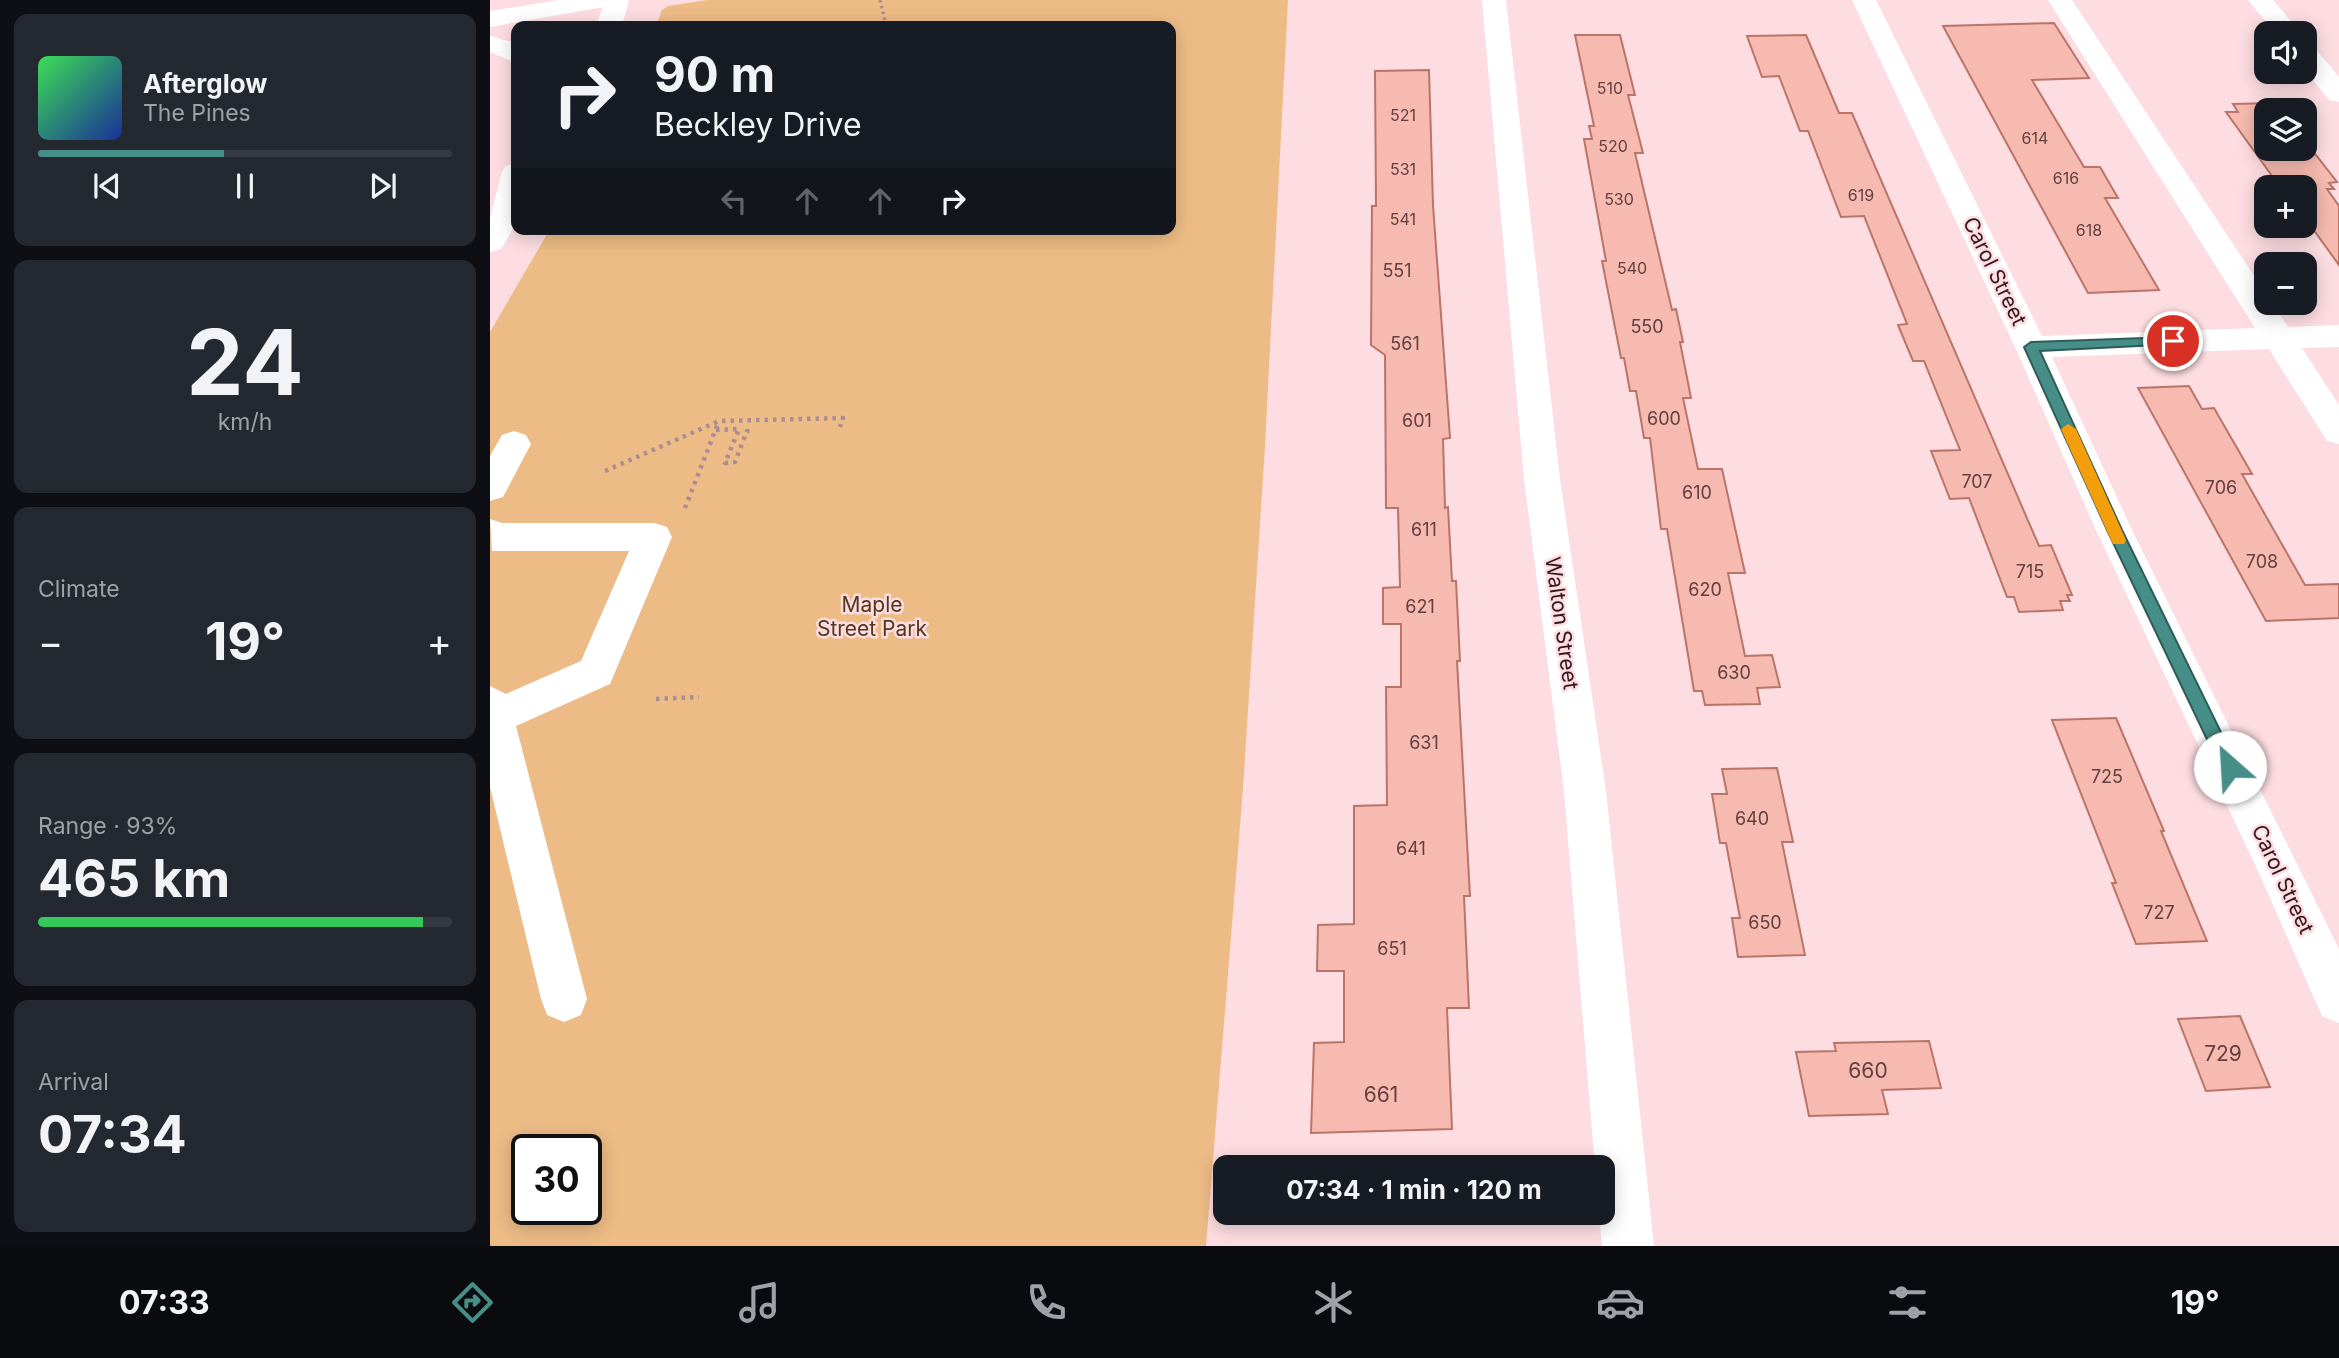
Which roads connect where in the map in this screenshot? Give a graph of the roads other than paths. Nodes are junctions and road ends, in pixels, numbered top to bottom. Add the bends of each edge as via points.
1 (604, 0) edge
2 (617, 0) edge
3 (1494, 0) edge
4 (1864, 0) edge
5 (2060, 0) edge
6 (2260, 0) edge
7 (490, 19) edge
8 (611, 21) edge
9 (2278, 21) edge
10 (490, 44) edge
11 (511, 51) edge
12 (2317, 67) edge
13 (2339, 94) edge
14 (511, 192) edge
15 (504, 220) edge
16 (2339, 336) edge
17 (2278, 337) junction
18 (2031, 347) junction
19 (2339, 432) edge
20 (514, 443) dead end
21 (490, 488) edge
22 (491, 537) edge
23 (492, 710) edge
24 (564, 999) dead end
25 (2339, 999) edge
26 (1628, 1246) edge

1 - 7 main road
2 - 8 main road
3 - 26 main road, Walton Street via 1542,479 1585,791
4 - 18 main road, Carol Street
5 - 17 main road
6 - 9 main road
10 - 11 main road
12 - 13 main road
14 - 15 main road
16 - 17 main road
17 - 18 main road
17 - 19 main road
18 - 25 main road, Carol Street
20 - 21 main road
22 - 23 main road via 654,537 596,672
23 - 24 main road

